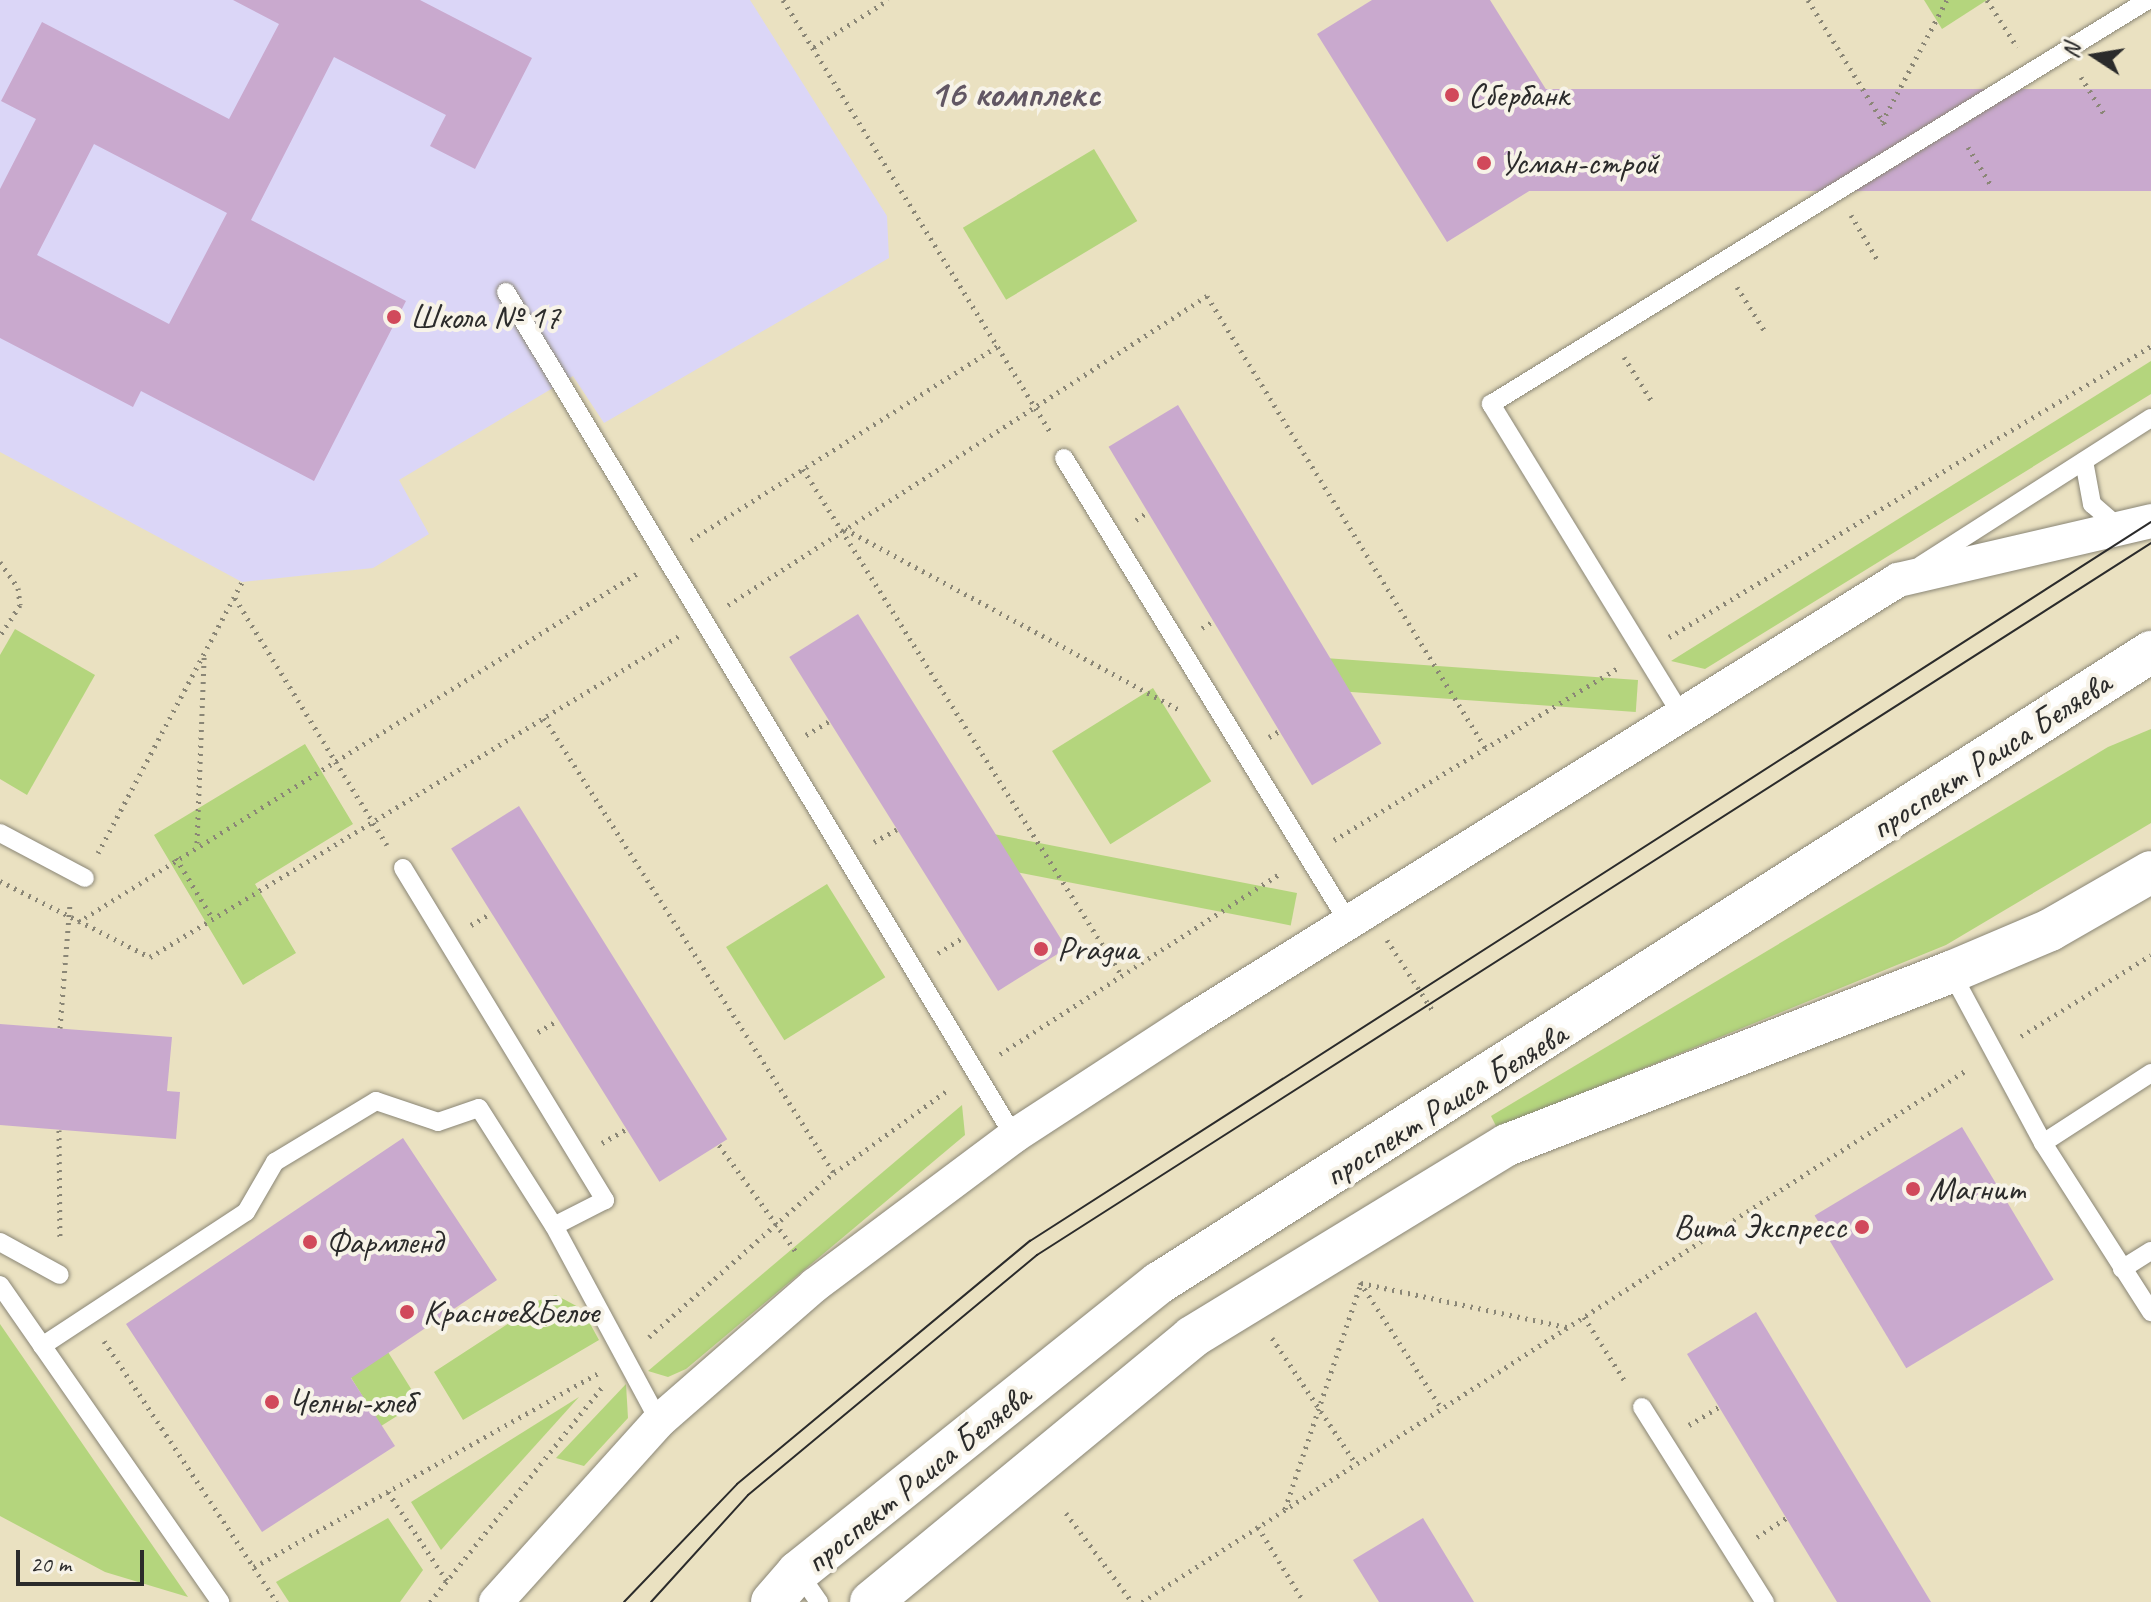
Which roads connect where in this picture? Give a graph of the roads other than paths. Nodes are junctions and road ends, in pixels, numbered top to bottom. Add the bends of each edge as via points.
1 (2148, 0) edge
2 (506, 292) dead end
3 (2151, 418) edge
4 (1064, 458) road end
5 (2084, 461) junction
6 (2136, 524) edge
7 (1898, 580) junction
8 (2151, 652) edge
9 (1681, 714) junction
10 (0, 833) edge
11 (403, 868) road end
12 (2151, 872) edge
13 (85, 878) road end
14 (1347, 920) junction
15 (1951, 972) junction
16 (2151, 1073) edge
17 (1014, 1136) junction
18 (2043, 1143) junction
19 (554, 1226) junction
20 (0, 1242) edge
21 (2151, 1251) edge
22 (2122, 1269) junction
23 (60, 1275) road end
24 (0, 1285) edge
25 (2151, 1312) edge
26 (42, 1346) junction
27 (1642, 1407) road end
28 (659, 1421) junction
29 (796, 1592) edge
30 (220, 1602) edge
31 (496, 1602) edge
32 (871, 1602) edge
33 (1765, 1602) edge

1 - 9 lane via 1491,404
2 - 17 lane
3 - 5 lane
4 - 14 lane
5 - 6 lane via 2092,504
5 - 7 lane
6 - 7 street
7 - 9 street
8 - 29 street, проспект Раиса Беляева via 1159,1283
9 - 14 street
10 - 13 lane
11 - 19 lane via 605,1200
12 - 15 street, проспект Раиса Беляева via 2050,930
14 - 17 street
15 - 18 lane
15 - 32 street, проспект Раиса Беляева via 1507,1145 1192,1337
16 - 18 lane
17 - 28 street via 815,1285
18 - 22 lane
19 - 26 lane via 479,1108 438,1122 376,1101 275,1162 246,1212
19 - 28 lane
20 - 23 lane
21 - 22 lane
22 - 25 lane
24 - 26 lane
26 - 30 lane
27 - 33 lane
28 - 31 street

